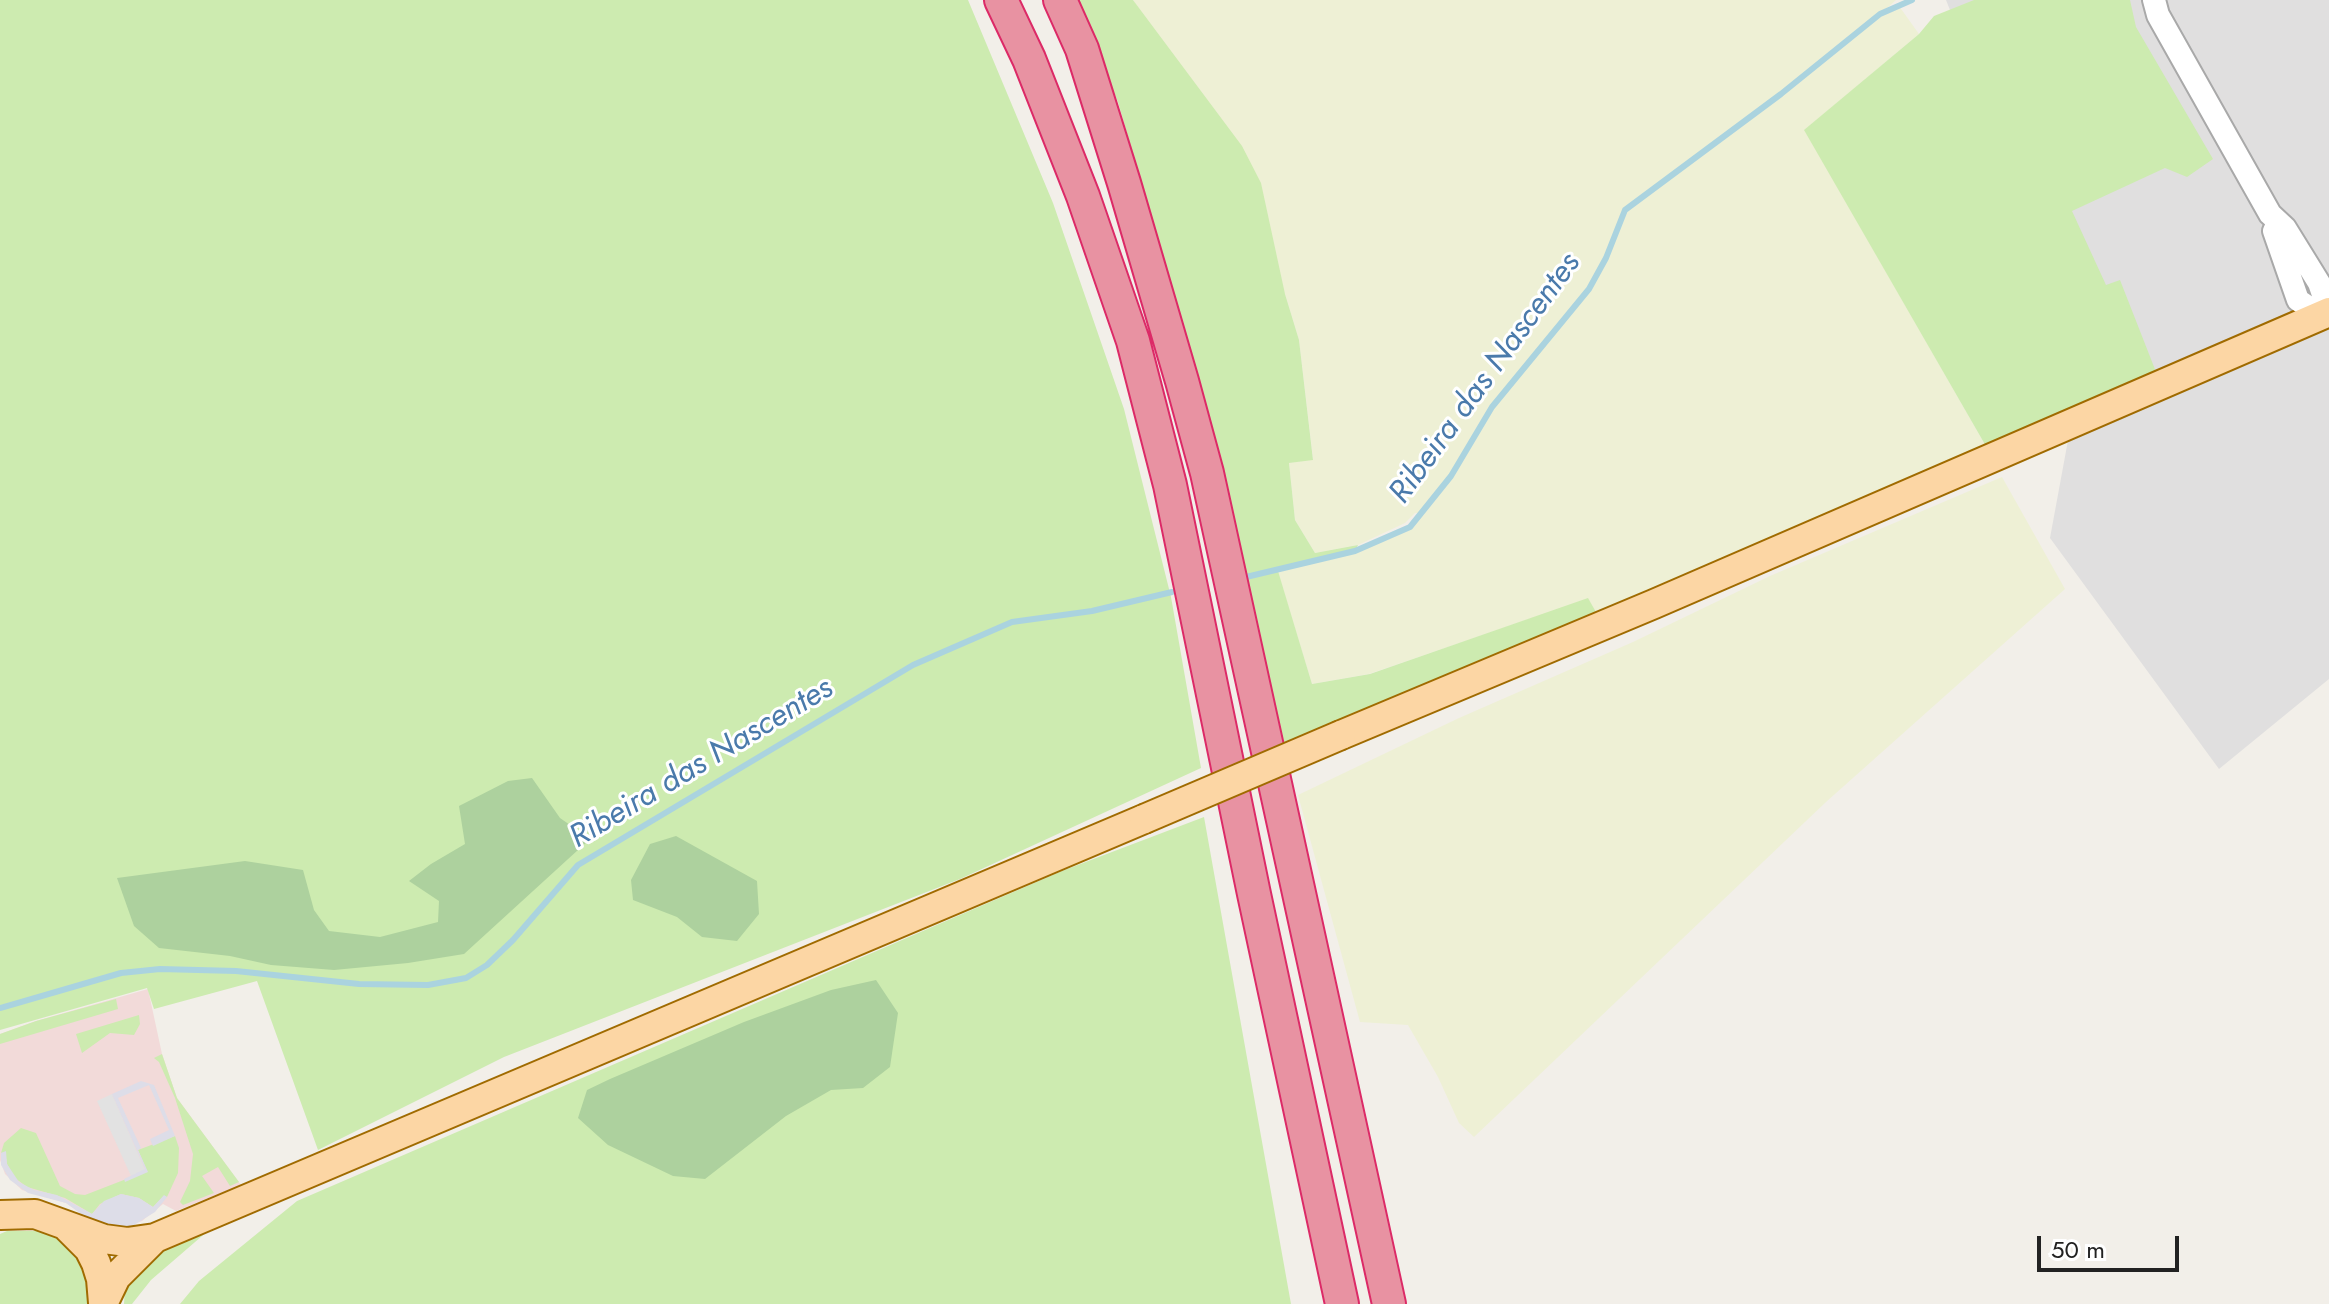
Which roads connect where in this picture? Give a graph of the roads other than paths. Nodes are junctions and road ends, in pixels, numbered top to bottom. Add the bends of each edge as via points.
1 (1001, 0) edge
2 (1060, 0) edge
3 (2154, 0) edge
4 (2329, 312) edge
5 (0, 1194) edge
6 (35, 1214) junction
7 (0, 1215) edge
8 (65, 1226) junction
9 (155, 1238) junction
10 (103, 1304) edge
11 (1342, 1304) edge
12 (1389, 1304) edge

1 - 11 highway via 1083,196 1137,356 1170,485
2 - 12 highway via 1082,49 1115,153 1207,473
3 - 4 street via 2270,214 2298,300
4 - 9 main road, bridge via 1654,604
5 - 6 main road
6 - 7 main road
6 - 8 main road
8 - 9 main road via 127,1242
8 - 10 main road via 96,1263
9 - 10 main road via 124,1267

